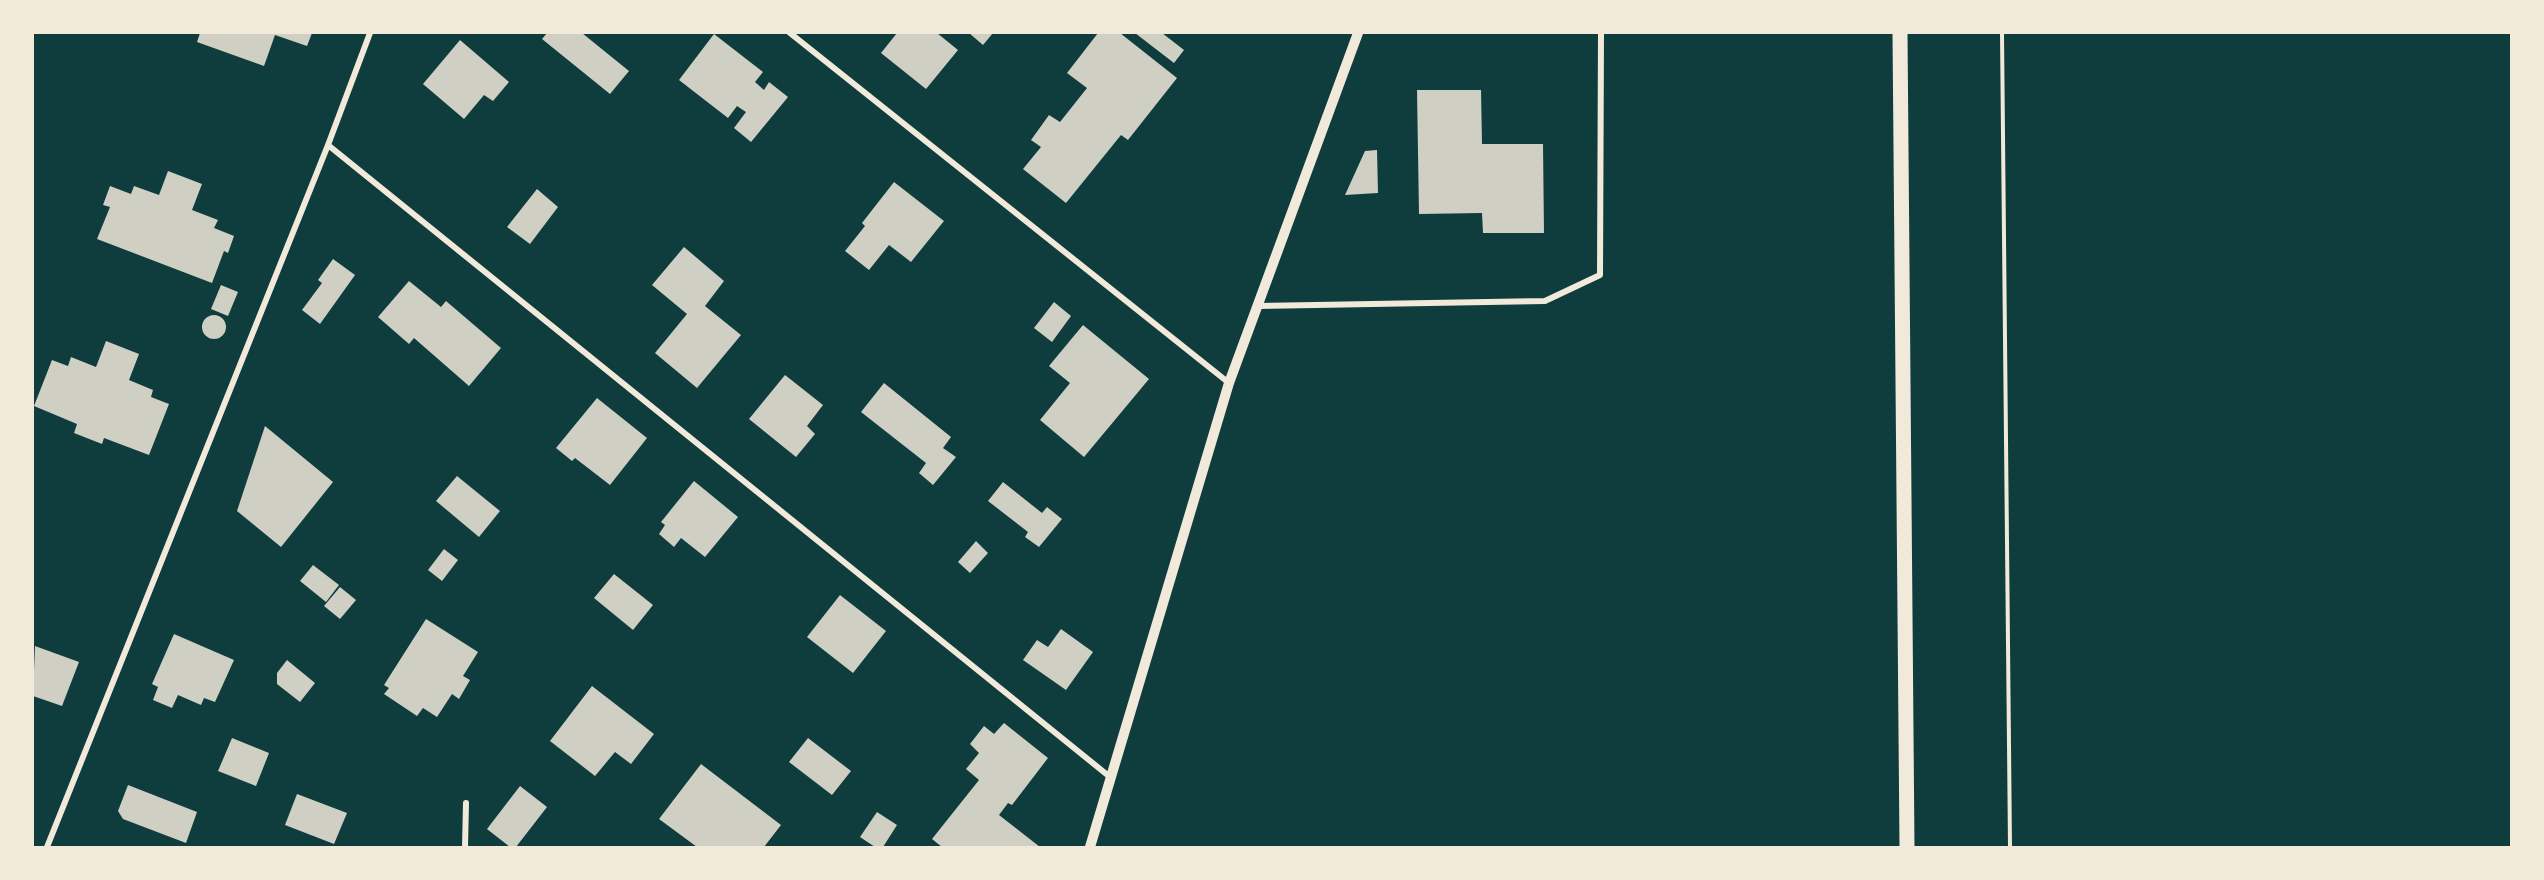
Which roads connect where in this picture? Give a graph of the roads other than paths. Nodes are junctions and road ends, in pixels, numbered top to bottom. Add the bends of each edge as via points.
1 (370, 33) edge
2 (790, 33) edge
3 (1358, 33) edge
4 (1601, 33) edge
5 (1900, 33) edge
6 (328, 145) junction
7 (1257, 306) junction
8 (1229, 383) junction
9 (1110, 777) junction
10 (466, 803) dead end
11 (46, 847) edge
12 (465, 847) edge
13 (1090, 847) edge
14 (1907, 847) edge

1 - 6 street
2 - 8 street
3 - 7 street
4 - 7 street via 1600,275 1545,301
5 - 14 main road
6 - 9 street
6 - 11 street
7 - 8 street
8 - 9 street
9 - 13 street
10 - 12 street

